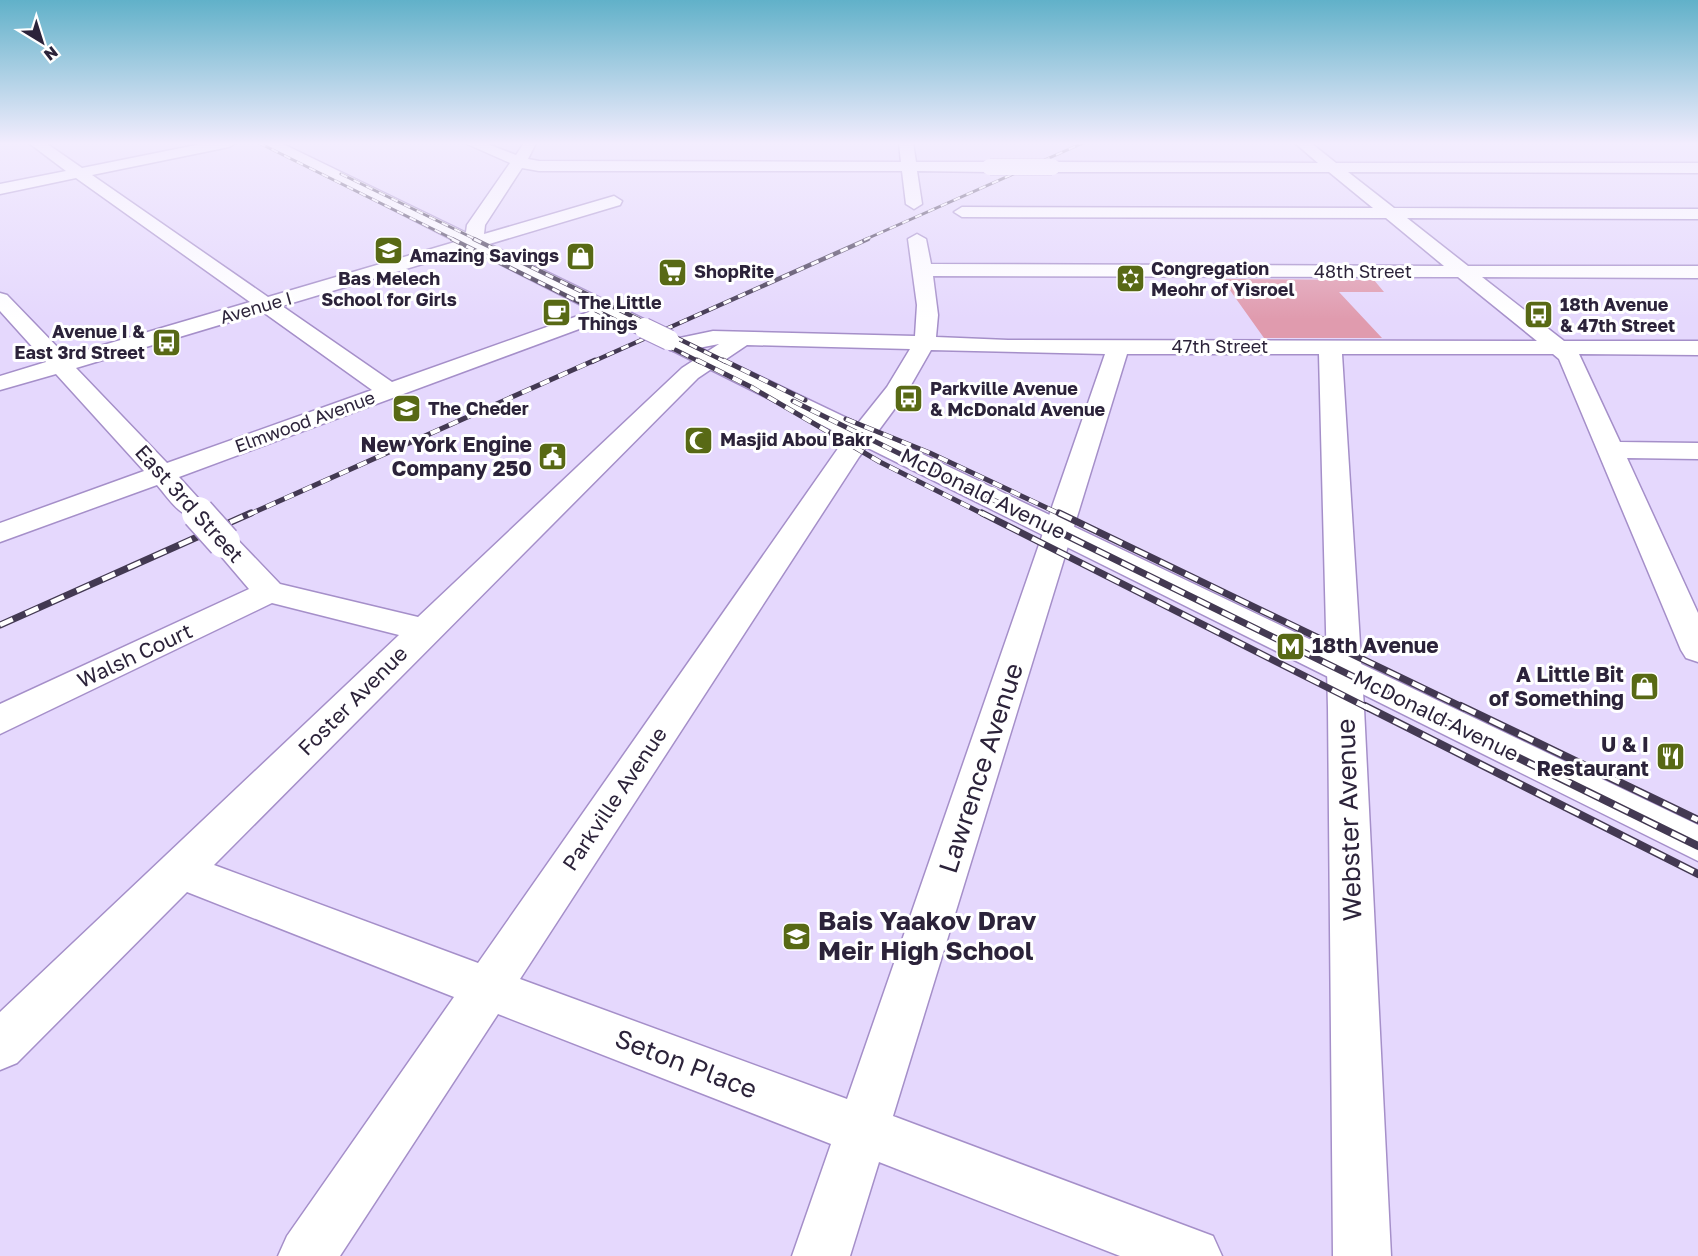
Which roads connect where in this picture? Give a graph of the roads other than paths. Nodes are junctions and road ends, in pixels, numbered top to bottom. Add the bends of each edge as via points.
1 (121, 202) edge
2 (388, 202) edge
3 (491, 202) edge
4 (612, 202) edge
5 (1377, 202) edge
6 (1677, 202) edge
7 (1698, 208) edge
8 (962, 212) dead end
9 (1391, 213) junction
10 (1698, 214) edge
11 (917, 239) dead end
12 (474, 244) junction
13 (921, 270) junction
14 (1465, 272) junction
15 (1698, 273) edge
16 (0, 298) edge
17 (267, 305) junction
18 (610, 311) junction
19 (926, 316) junction
20 (741, 339) junction
21 (923, 342) junction
22 (1008, 347) junction
23 (1118, 347) junction
24 (1330, 347) junction
25 (686, 348) junction
26 (1561, 348) junction
27 (1698, 348) edge
28 (61, 365) junction
29 (0, 383) edge
30 (390, 391) junction
31 (862, 436) junction
32 (1612, 450) junction
33 (1698, 451) edge
34 (162, 474) junction
35 (1059, 531) junction
36 (0, 533) edge
37 (269, 592) junction
38 (1692, 609) edge
39 (424, 630) junction
40 (1698, 650) edge
41 (1344, 670) junction
42 (0, 720) edge
43 (1698, 844) edge
44 (180, 871) junction
45 (487, 988) junction
46 (0, 1046) edge
47 (862, 1130) junction
48 (307, 1256) edge
49 (821, 1256) edge
50 (1193, 1256) edge
51 (1362, 1256) edge

1 - 17 street
2 - 12 street, McDonald Avenue
3 - 12 street via 476,225
4 - 12 street, Avenue I
5 - 9 street
6 - 7 street
8 - 9 street
9 - 10 street
9 - 14 street
11 - 13 street
12 - 17 street, Avenue I
12 - 18 street, McDonald Avenue
13 - 14 street, 48th Street
13 - 19 street
14 - 15 street, 48th Street
14 - 26 street
16 - 28 street, East 3rd Street
17 - 28 street, Avenue I
17 - 30 street
18 - 25 street, McDonald Avenue, bridge
18 - 30 street, Elmwood Avenue
19 - 21 street via 928,328
19 - 22 street
20 - 21 street, 47th Street
20 - 25 street
20 - 25 street, 47th Street via 706,338
21 - 22 street, 47th Street
21 - 31 street, Parkville Avenue via 917,357
22 - 23 street, 47th Street
23 - 24 street, 47th Street
23 - 35 street, Lawrence Avenue
24 - 26 street, 47th Street
24 - 41 street, Webster Avenue
25 - 31 street, McDonald Avenue
25 - 39 street, Foster Avenue via 690,373
26 - 27 street, 47th Street
26 - 32 street via 1573,362
28 - 29 street, Avenue I
28 - 34 street, East 3rd Street
30 - 34 street, Elmwood Avenue
31 - 35 street, McDonald Avenue
31 - 45 street, Parkville Avenue
32 - 33 street
32 - 38 street
34 - 36 street, Elmwood Avenue
34 - 37 street, East 3rd Street, bridge
35 - 41 street, McDonald Avenue
35 - 47 street, Lawrence Avenue
37 - 39 street
37 - 42 street, Walsh Court
38 - 40 street
39 - 44 street, Foster Avenue
41 - 43 street, McDonald Avenue
41 - 51 street, Webster Avenue
44 - 45 street, Seton Place
44 - 46 street, Foster Avenue
45 - 47 street, Seton Place
45 - 48 street, Parkville Avenue
47 - 49 street, Lawrence Avenue
47 - 50 street, Seton Place

